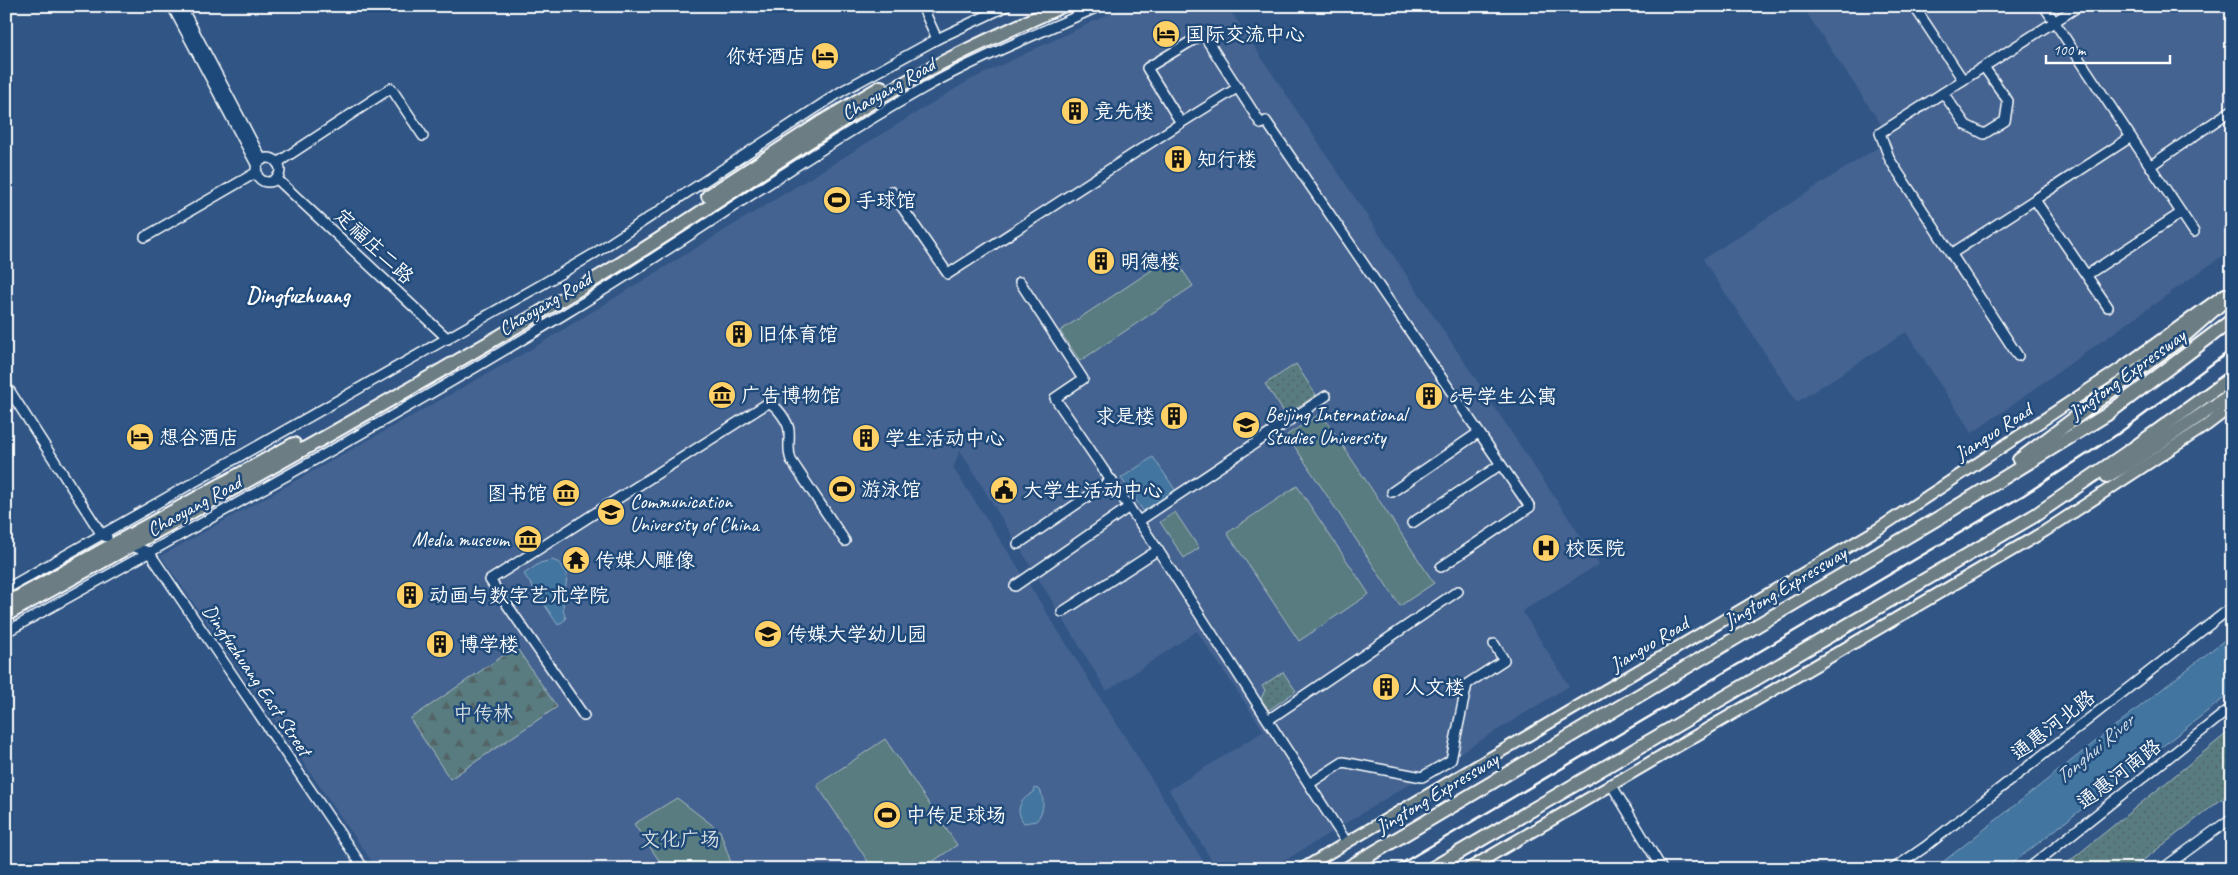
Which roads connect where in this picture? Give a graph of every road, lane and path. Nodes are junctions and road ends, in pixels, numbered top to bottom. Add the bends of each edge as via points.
1 (172, 6) edge
2 (181, 6) edge
3 (922, 6) edge
4 (1007, 6) edge
5 (1042, 6) edge
6 (1062, 6) edge
7 (1100, 6) edge
8 (1914, 6) edge
9 (2044, 6) edge
10 (2079, 6) edge
11 (2054, 22) junction
12 (937, 39) junction
13 (1984, 67) junction
14 (1963, 80) junction
15 (1237, 88) junction
16 (1943, 93) junction
17 (2232, 110) edge
18 (1181, 123) junction
19 (423, 136) dead end
20 (2131, 138) junction
21 (277, 163) junction
22 (259, 166) junction
23 (2150, 166) junction
24 (276, 178) junction
25 (891, 191) dead end
26 (2035, 200) junction
27 (2181, 213) junction
28 (2194, 232) dead end
29 (145, 237) dead end
30 (1951, 254) junction
31 (2087, 275) junction
32 (1020, 282) dead end
33 (2232, 289) edge
34 (2232, 294) edge
35 (2108, 307) dead end
36 (2232, 320) edge
37 (448, 340) junction
38 (2018, 356) dead end
39 (2232, 378) edge
40 (6, 385) edge
41 (2232, 394) edge
42 (1326, 396) dead end
43 (2232, 406) edge
44 (1478, 434) junction
45 (1500, 465) junction
46 (1112, 480) junction
47 (1392, 492) dead end
48 (1129, 508) junction
49 (2034, 516) junction
50 (1940, 517) junction
51 (1139, 521) junction
52 (1412, 523) dead end
53 (102, 535) junction
54 (118, 541) junction
55 (845, 541) dead end
56 (1018, 544) dead end
57 (131, 546) junction
58 (1158, 550) junction
59 (149, 552) junction
60 (1441, 567) dead end
61 (1014, 586) dead end
62 (6, 589) edge
63 (1458, 592) dead end
64 (6, 604) edge
65 (2232, 607) edge
66 (1062, 612) dead end
67 (6, 615) edge
68 (6, 632) edge
69 (1494, 644) dead end
70 (2232, 707) edge
71 (584, 716) dead end
72 (1268, 720) junction
73 (1309, 784) junction
74 (1611, 784) junction
75 (2231, 821) edge
76 (1347, 843) junction
77 (364, 869) edge
78 (1302, 869) edge
79 (1346, 869) edge
80 (1431, 869) edge
81 (1468, 869) edge
82 (1662, 869) edge
83 (1893, 869) edge
84 (2028, 869) edge
85 (2162, 869) edge

1 - 22 street
2 - 22 street
3 - 12 street
4 - 12 street, Chaoyang Road
5 - 54 highway, Chaoyang Road via 891,81 820,123 588,274 305,438
6 - 57 highway, Chaoyang Road via 895,88 584,286
7 - 59 street, Chaoyang Road via 978,60 920,90 559,318
8 - 14 street
9 - 11 street
10 - 11 street
11 - 13 street
11 - 20 street
12 - 37 street, Chaoyang Road via 842,91 592,255
13 - 14 street
13 - 16 street via 2008,101 2005,121 1984,134 1966,125
14 - 16 street
15 - 18 street
15 - 18 street via 1203,34 1146,68
15 - 44 street via 1261,124 1266,121
16 - 30 street via 1880,133 1890,160
17 - 23 street
18 - 25 street via 948,274
19 - 21 street via 391,88
20 - 23 street
20 - 26 street
21 - 22 street via 269,158
21 - 24 street via 280,172
22 - 24 street, 定福庄二路 via 258,176 264,181
22 - 29 street
23 - 27 street
24 - 37 street, 定福庄二路
26 - 30 street
26 - 31 street
27 - 28 street
27 - 31 street
30 - 38 street
31 - 35 street
32 - 46 street via 1083,379 1054,398
33 - 76 main road, Jianguo Road via 2120,369 1878,529
34 - 50 highway via 2184,336 2081,415
36 - 50 highway, Jingtong Expressway via 2106,415
37 - 53 street, Chaoyang Road
39 - 49 highway
40 - 53 street
41 - 49 highway via 2128,464
42 - 51 street
43 - 74 main road via 2045,530
44 - 45 street
44 - 47 street
45 - 52 street
45 - 60 street via 1530,507
46 - 48 street
46 - 56 street
48 - 51 street
48 - 61 street
49 - 80 highway
50 - 79 highway, Jingtong Expressway
51 - 58 street
53 - 54 street
53 - 62 street, Chaoyang Road
54 - 57 street
54 - 64 highway, Chaoyang Road
55 - 71 street via 791,460 788,427 774,406 768,403 490,580
57 - 59 street
57 - 67 highway, Chaoyang Road
58 - 66 street
58 - 72 street
59 - 68 street, Chaoyang Road
59 - 77 street, Dingfuzhuang East Street
63 - 72 street
65 - 83 street, 通惠河北路
69 - 73 street via 1504,660 1467,684 1451,760 1422,777 1343,762
70 - 84 street, 通惠河南路
72 - 73 street
73 - 76 street
74 - 81 main road
74 - 82 street
75 - 85 street
76 - 78 main road, Jianguo Road

